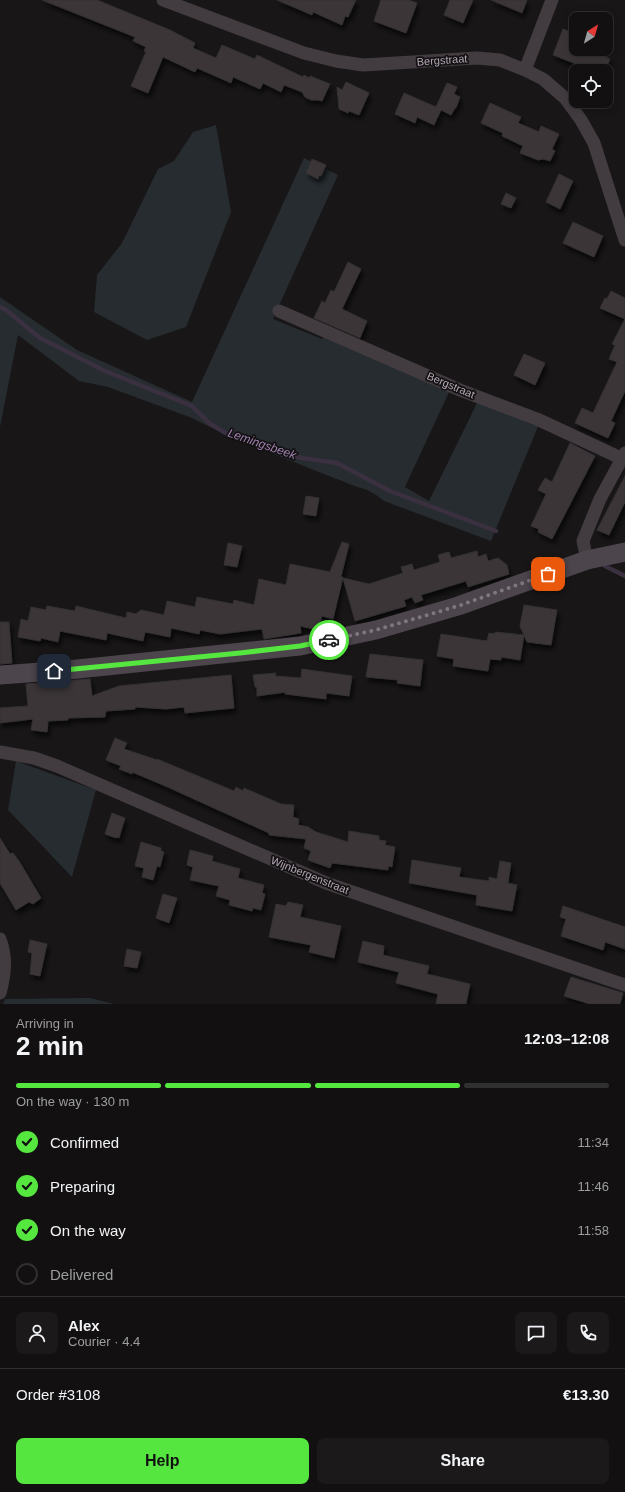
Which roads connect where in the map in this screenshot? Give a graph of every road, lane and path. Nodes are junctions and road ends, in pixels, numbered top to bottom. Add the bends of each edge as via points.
1 (163, 0) edge
2 (552, 0) edge
3 (525, 70) junction
4 (625, 240) edge
5 (279, 311) dead end
6 (624, 456) edge
7 (625, 552) edge
8 (587, 560) junction
9 (0, 675) edge
10 (0, 752) edge
11 (0, 939) edge
12 (625, 985) edge
13 (0, 993) edge

1 - 3 street, Bergstraat via 304,53 336,61 380,64 477,58 500,60
2 - 3 street
3 - 4 street, Bergstraat via 544,79 565,98 581,120 594,143
5 - 6 street, Bergstraat via 460,390
6 - 8 street, Bergstraat via 600,499 582,541
7 - 8 street
8 - 9 street via 458,606 376,630 300,646
10 - 12 street, Wijnbergenstraat via 34,758 57,766 326,883
11 - 13 street via 5,958 5,971

